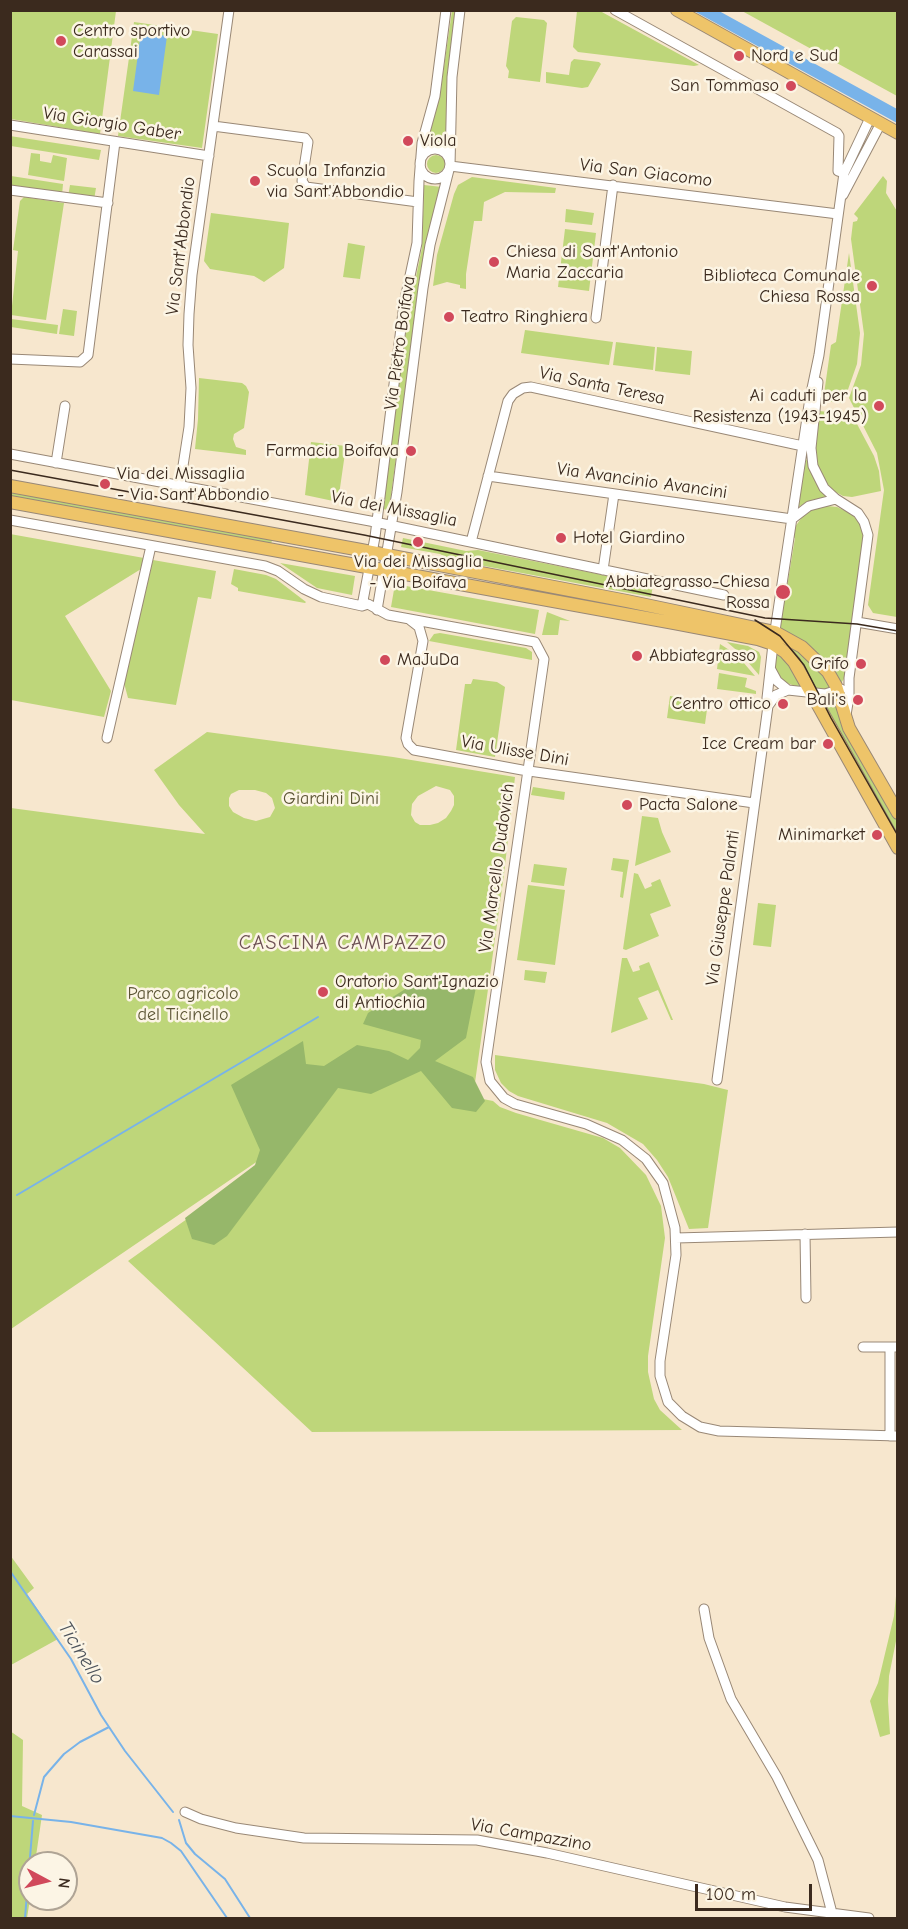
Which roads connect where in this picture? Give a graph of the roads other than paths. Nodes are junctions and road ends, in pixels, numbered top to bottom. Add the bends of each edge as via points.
1 (229, 10) edge
2 (446, 10) edge
3 (460, 10) edge
4 (615, 10) edge
5 (677, 10) edge
6 (875, 120) junction
7 (10, 125) edge
8 (213, 126) junction
9 (897, 133) edge
10 (115, 142) junction
11 (209, 156) junction
12 (420, 163) junction
13 (450, 166) junction
14 (855, 172) junction
15 (844, 173) junction
16 (613, 185) junction
17 (10, 190) edge
18 (418, 202) junction
19 (108, 203) junction
20 (840, 203) junction
21 (838, 214) junction
22 (596, 318) dead end
23 (10, 359) edge
24 (65, 406) dead end
25 (807, 447) junction
26 (10, 454) edge
27 (56, 463) junction
28 (488, 476) junction
29 (180, 485) junction
30 (10, 486) edge
31 (614, 494) junction
32 (836, 499) junction
33 (10, 502) edge
34 (792, 519) junction
35 (10, 520) edge
36 (376, 523) junction
37 (392, 526) junction
38 (471, 542) junction
39 (151, 546) junction
40 (373, 553) junction
41 (387, 556) junction
42 (370, 567) junction
43 (384, 570) junction
44 (603, 570) junction
45 (724, 595) dead end
46 (362, 606) junction
47 (377, 610) junction
48 (406, 618) junction
49 (857, 622) junction
50 (449, 626) junction
51 (897, 629) edge
52 (774, 638) junction
53 (423, 641) junction
54 (771, 670) junction
55 (849, 678) junction
56 (788, 690) junction
57 (837, 691) junction
58 (811, 693) junction
59 (768, 706) junction
60 (845, 718) junction
61 (107, 738) dead end
62 (528, 771) junction
63 (754, 803) junction
64 (897, 813) edge
65 (897, 848) edge
66 (717, 1080) dead end
67 (897, 1232) edge
68 (804, 1234) junction
69 (676, 1238) junction
70 (806, 1298) dead end
71 (863, 1347) dead end
72 (894, 1347) edge
73 (894, 1436) edge
74 (704, 1610) dead end
75 (185, 1812) dead end
76 (832, 1913) junction
77 (869, 1918) edge

1 - 8 street, Via Sant'Abbondio
2 - 12 street, Via Pietro Boifava via 435,96
3 - 13 street, Via Pietro Boifava via 452,77
4 - 15 street via 828,128 839,136 838,171
5 - 6 main road
6 - 9 main road
6 - 14 street
6 - 15 street
7 - 10 street, Via Giorgio Gaber
8 - 11 street, Via Sant'Abbondio
8 - 18 street via 303,138 308,142 302,182 306,187
10 - 11 street, Via Giorgio Gaber
10 - 19 street
11 - 29 street, Via Sant'Abbondio via 191,285 189,427
12 - 13 street via 425,176 434,179 442,177
12 - 13 street via 426,152 438,150 446,154
12 - 18 street, Via Pietro Boifava
13 - 16 street, Via San Giacomo
13 - 37 street, Via Pietro Boifava via 423,288
14 - 15 street
14 - 20 street
15 - 20 street
16 - 21 street, Via San Giacomo
16 - 22 street
17 - 19 street
18 - 36 street, Via Pietro Boifava via 417,243 400,331
19 - 23 street via 86,358 65,363
20 - 21 street, Via Giuseppe Palanti
21 - 25 street, Via Giuseppe Palanti
24 - 27 street
25 - 28 street, Via Santa Teresa via 530,387 518,390 508,401
25 - 32 street via 824,488
25 - 34 street, Via Giuseppe Palanti
26 - 27 street, Via dei Missaglia
27 - 29 street, Via dei Missaglia
28 - 31 street, Via Avancinio Avancini
28 - 38 street, Via Santa Teresa
29 - 36 street, Via dei Missaglia
30 - 40 main road
31 - 34 street, Via Avancinio Avancini
31 - 44 street
32 - 34 street via 809,506
32 - 49 street via 858,513 867,528 869,542
33 - 42 main road
34 - 52 street, Via Giuseppe Palanti
35 - 39 street
36 - 37 street, Via dei Missaglia
36 - 40 street, Via Pietro Boifava
37 - 38 street, Via dei Missaglia
37 - 41 street, Via Pietro Boifava
38 - 44 street, Via dei Missaglia
39 - 46 street via 265,566 315,595
39 - 61 street
40 - 41 main road
40 - 42 street
41 - 43 street
41 - 52 main road via 627,601
42 - 43 main road
42 - 46 street
43 - 47 street
43 - 52 main road via 746,637
44 - 45 street, Via dei Missaglia
46 - 47 street via 373,605
47 - 48 street
48 - 50 street
48 - 53 street via 419,627
49 - 51 street
49 - 55 street
50 - 53 street via 431,629
50 - 62 street, Via Marcello Dudovich via 535,642 544,659
52 - 54 street, Via Giuseppe Palanti
52 - 57 main road via 802,647 816,658
52 - 58 main road via 794,662
53 - 62 street, Via Ulisse Dini via 406,733 410,747
54 - 56 street
54 - 59 street, Via Giuseppe Palanti
55 - 57 street
55 - 60 street
56 - 58 street
56 - 59 street via 776,694
57 - 58 street
57 - 60 main road
58 - 65 main road
59 - 63 street, Via Giuseppe Palanti
60 - 64 main road
62 - 63 street, Via Ulisse Dini
62 - 69 street, Via Marcello Dudovich via 487,1059 490,1081 504,1098 515,1104 600,1129 639,1152 663,1183
63 - 66 street, Via Giuseppe Palanti
67 - 68 street
68 - 69 street
68 - 70 street
69 - 73 street via 660,1372 667,1398 682,1416 700,1427 719,1431
71 - 72 street
72 - 73 street
74 - 76 street via 709,1638 731,1699 818,1860
75 - 76 street, Via Campazzino via 236,1828 304,1838 477,1840
76 - 77 street, Via Campazzino

